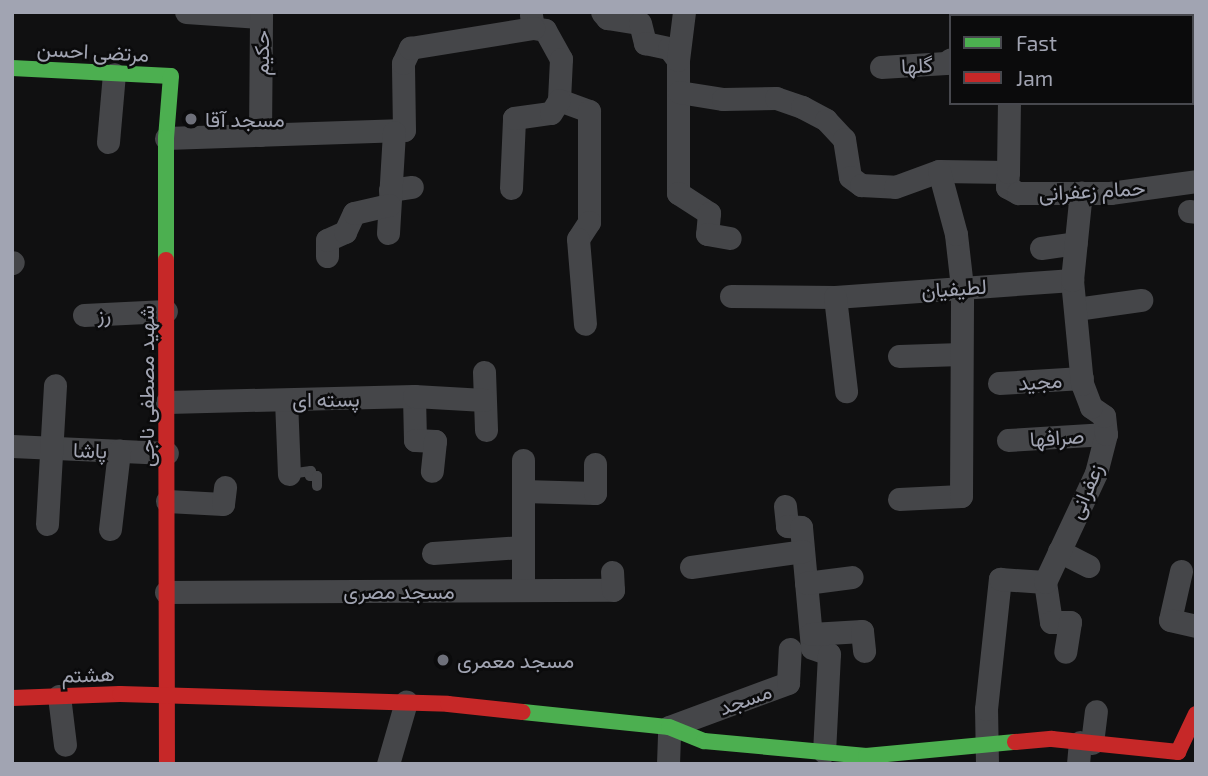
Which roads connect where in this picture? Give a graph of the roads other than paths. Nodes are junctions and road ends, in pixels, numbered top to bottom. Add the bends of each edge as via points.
1 (186, 12) edge
2 (601, 12) edge
3 (684, 12) edge
4 (261, 15) edge
5 (532, 20) edge
6 (678, 60) junction
7 (949, 61) edge
8 (881, 67) dead end
9 (12, 68) edge
10 (114, 74) junction
11 (171, 76) joint
12 (679, 92) junction
13 (559, 100) junction
14 (1009, 105) edge
15 (394, 132) junction
16 (261, 135) junction
17 (166, 138) junction
18 (108, 142) dead end
19 (939, 171) junction
20 (1008, 172) junction
21 (1196, 181) edge
22 (511, 188) dead end
23 (1081, 192) junction
24 (397, 194) junction
25 (387, 233) dead end
26 (730, 238) dead end
27 (1076, 243) junction
28 (1041, 248) dead end
29 (327, 256) dead end
30 (1072, 280) junction
31 (962, 287) junction
32 (731, 296) dead end
33 (835, 297) junction
34 (1141, 300) dead end
35 (1076, 309) junction
36 (166, 311) junction
37 (84, 315) dead end
38 (585, 324) dead end
39 (961, 354) junction
40 (898, 356) dead end
41 (484, 372) dead end
42 (1082, 378) junction
43 (999, 383) dead end
44 (55, 385) dead end
45 (846, 391) dead end
46 (414, 396) junction
47 (286, 400) junction
48 (484, 400) junction
49 (167, 402) junction
50 (486, 430) dead end
51 (1107, 434) junction
52 (1008, 440) dead end
53 (12, 446) edge
54 (54, 448) junction
55 (119, 451) junction
56 (167, 453) junction
57 (523, 460) dead end
58 (595, 464) dead end
59 (432, 471) dead end
60 (284, 474) joint
61 (317, 486) dead end
62 (225, 487) dead end
63 (523, 491) junction
64 (899, 499) dead end
65 (167, 501) junction
66 (785, 506) dead end
67 (47, 524) dead end
68 (110, 529) dead end
69 (523, 547) junction
70 (803, 551) junction
71 (1059, 551) junction
72 (433, 553) dead end
73 (1088, 566) dead end
74 (691, 567) dead end
75 (1181, 571) dead end
76 (612, 572) dead end
77 (852, 577) dead end
78 (1045, 582) junction
79 (806, 583) junction
80 (523, 590) junction
81 (166, 592) junction
82 (1196, 626) edge
83 (811, 634) junction
84 (790, 649) dead end
85 (864, 650) dead end
86 (1065, 652) dead end
87 (166, 695) junction
88 (59, 696) junction
89 (12, 698) edge
90 (406, 702) junction
91 (1096, 711) dead end
92 (1196, 714) edge
93 (669, 727) junction
94 (65, 745) dead end
95 (1083, 750) edge
96 (824, 752) junction
97 (985, 755) edge
98 (780, 756) edge
99 (867, 760) edge
100 (167, 764) edge
101 (388, 764) edge
102 (668, 764) edge

1 - 4 street
2 - 6 street via 607,18 640,23 645,43 669,48
3 - 6 street
4 - 16 street, حکیم
5 - 13 street via 545,30 561,59
5 - 15 street via 410,48 403,63 404,130
6 - 12 street
7 - 8 street, گلها
9 - 10 street, مرتضی احسن
10 - 11 street, مرتضی احسن
10 - 18 street
11 - 17 street, شهید مصطفی ناجی
12 - 19 street, حمام زعفرانی via 723,99 776,98 802,107 826,120 844,139 850,177 861,186 895,187
12 - 26 street via 678,193 709,213 707,234
13 - 22 street via 551,113 514,118
13 - 38 street via 589,111 589,222 578,239
14 - 20 street
15 - 16 street
15 - 24 street
16 - 17 street
17 - 36 street, شهید مصطفی ناجی
19 - 20 street, حمام زعفرانی
19 - 31 street via 956,234
20 - 23 street, حمام زعفرانی via 1007,187 1018,193
21 - 23 street, حمام زعفرانی via 1110,193
23 - 27 street
24 - 25 street
24 - 29 street via 354,213 345,232 327,240
27 - 28 street
27 - 30 street
30 - 31 street, لطیفیان
30 - 35 street
31 - 33 street, لطیفیان
31 - 39 street
32 - 33 street, لطیفیان
33 - 45 street
34 - 35 street
35 - 42 street
36 - 37 street, رز
36 - 49 street, شهید مصطفی ناجی
39 - 40 street
39 - 64 street via 961,496
41 - 48 street
42 - 43 street, مجید
42 - 51 street via 1091,407 1104,415
44 - 54 street
46 - 47 street, پسته ای
46 - 48 street, پسته ای
46 - 59 street via 415,440 435,440
47 - 49 street, پسته ای
47 - 60 street
48 - 50 street
49 - 56 street, شهید مصطفی ناجی
51 - 52 street, صرافها
51 - 71 street, زعفرانی via 1096,473
53 - 54 street, پاشا
54 - 55 street, پاشا
54 - 67 street
55 - 56 street, پاشا
55 - 68 street
56 - 65 street, شهید مصطفی ناجی
57 - 63 street
58 - 63 street via 595,493
60 - 61 lane via 311,471 310,476 317,476
62 - 65 street via 222,504
63 - 69 street
65 - 81 street, شهید مصطفی ناجی
66 - 70 street via 787,526 801,527
69 - 72 street
69 - 80 street
70 - 74 street
70 - 79 street
71 - 73 street
71 - 78 street, زعفرانی
75 - 82 street via 1170,620
76 - 80 street, مسجد مصری via 613,590
77 - 79 street
78 - 86 street via 1051,622 1070,622
78 - 97 street via 1000,579
79 - 83 street
80 - 81 street, مسجد مصری
81 - 87 street, شهید مصطفی ناجی
83 - 85 street via 862,631
83 - 96 street via 812,648 829,654
84 - 93 street, مسجد via 788,683
87 - 88 street, هشتم
87 - 90 street, هشتم
87 - 100 street, شهید مصطفی ناجی
88 - 89 street, هشتم
88 - 94 street
90 - 93 street, هشتم
90 - 101 street
91 - 95 street
92 - 95 street, هشتم via 1178,752
93 - 98 street, هشتم via 704,741
93 - 102 street
95 - 97 street, هشتم via 1052,739
96 - 98 street, هشتم
96 - 99 street, هشتم
97 - 99 street, هشتم

